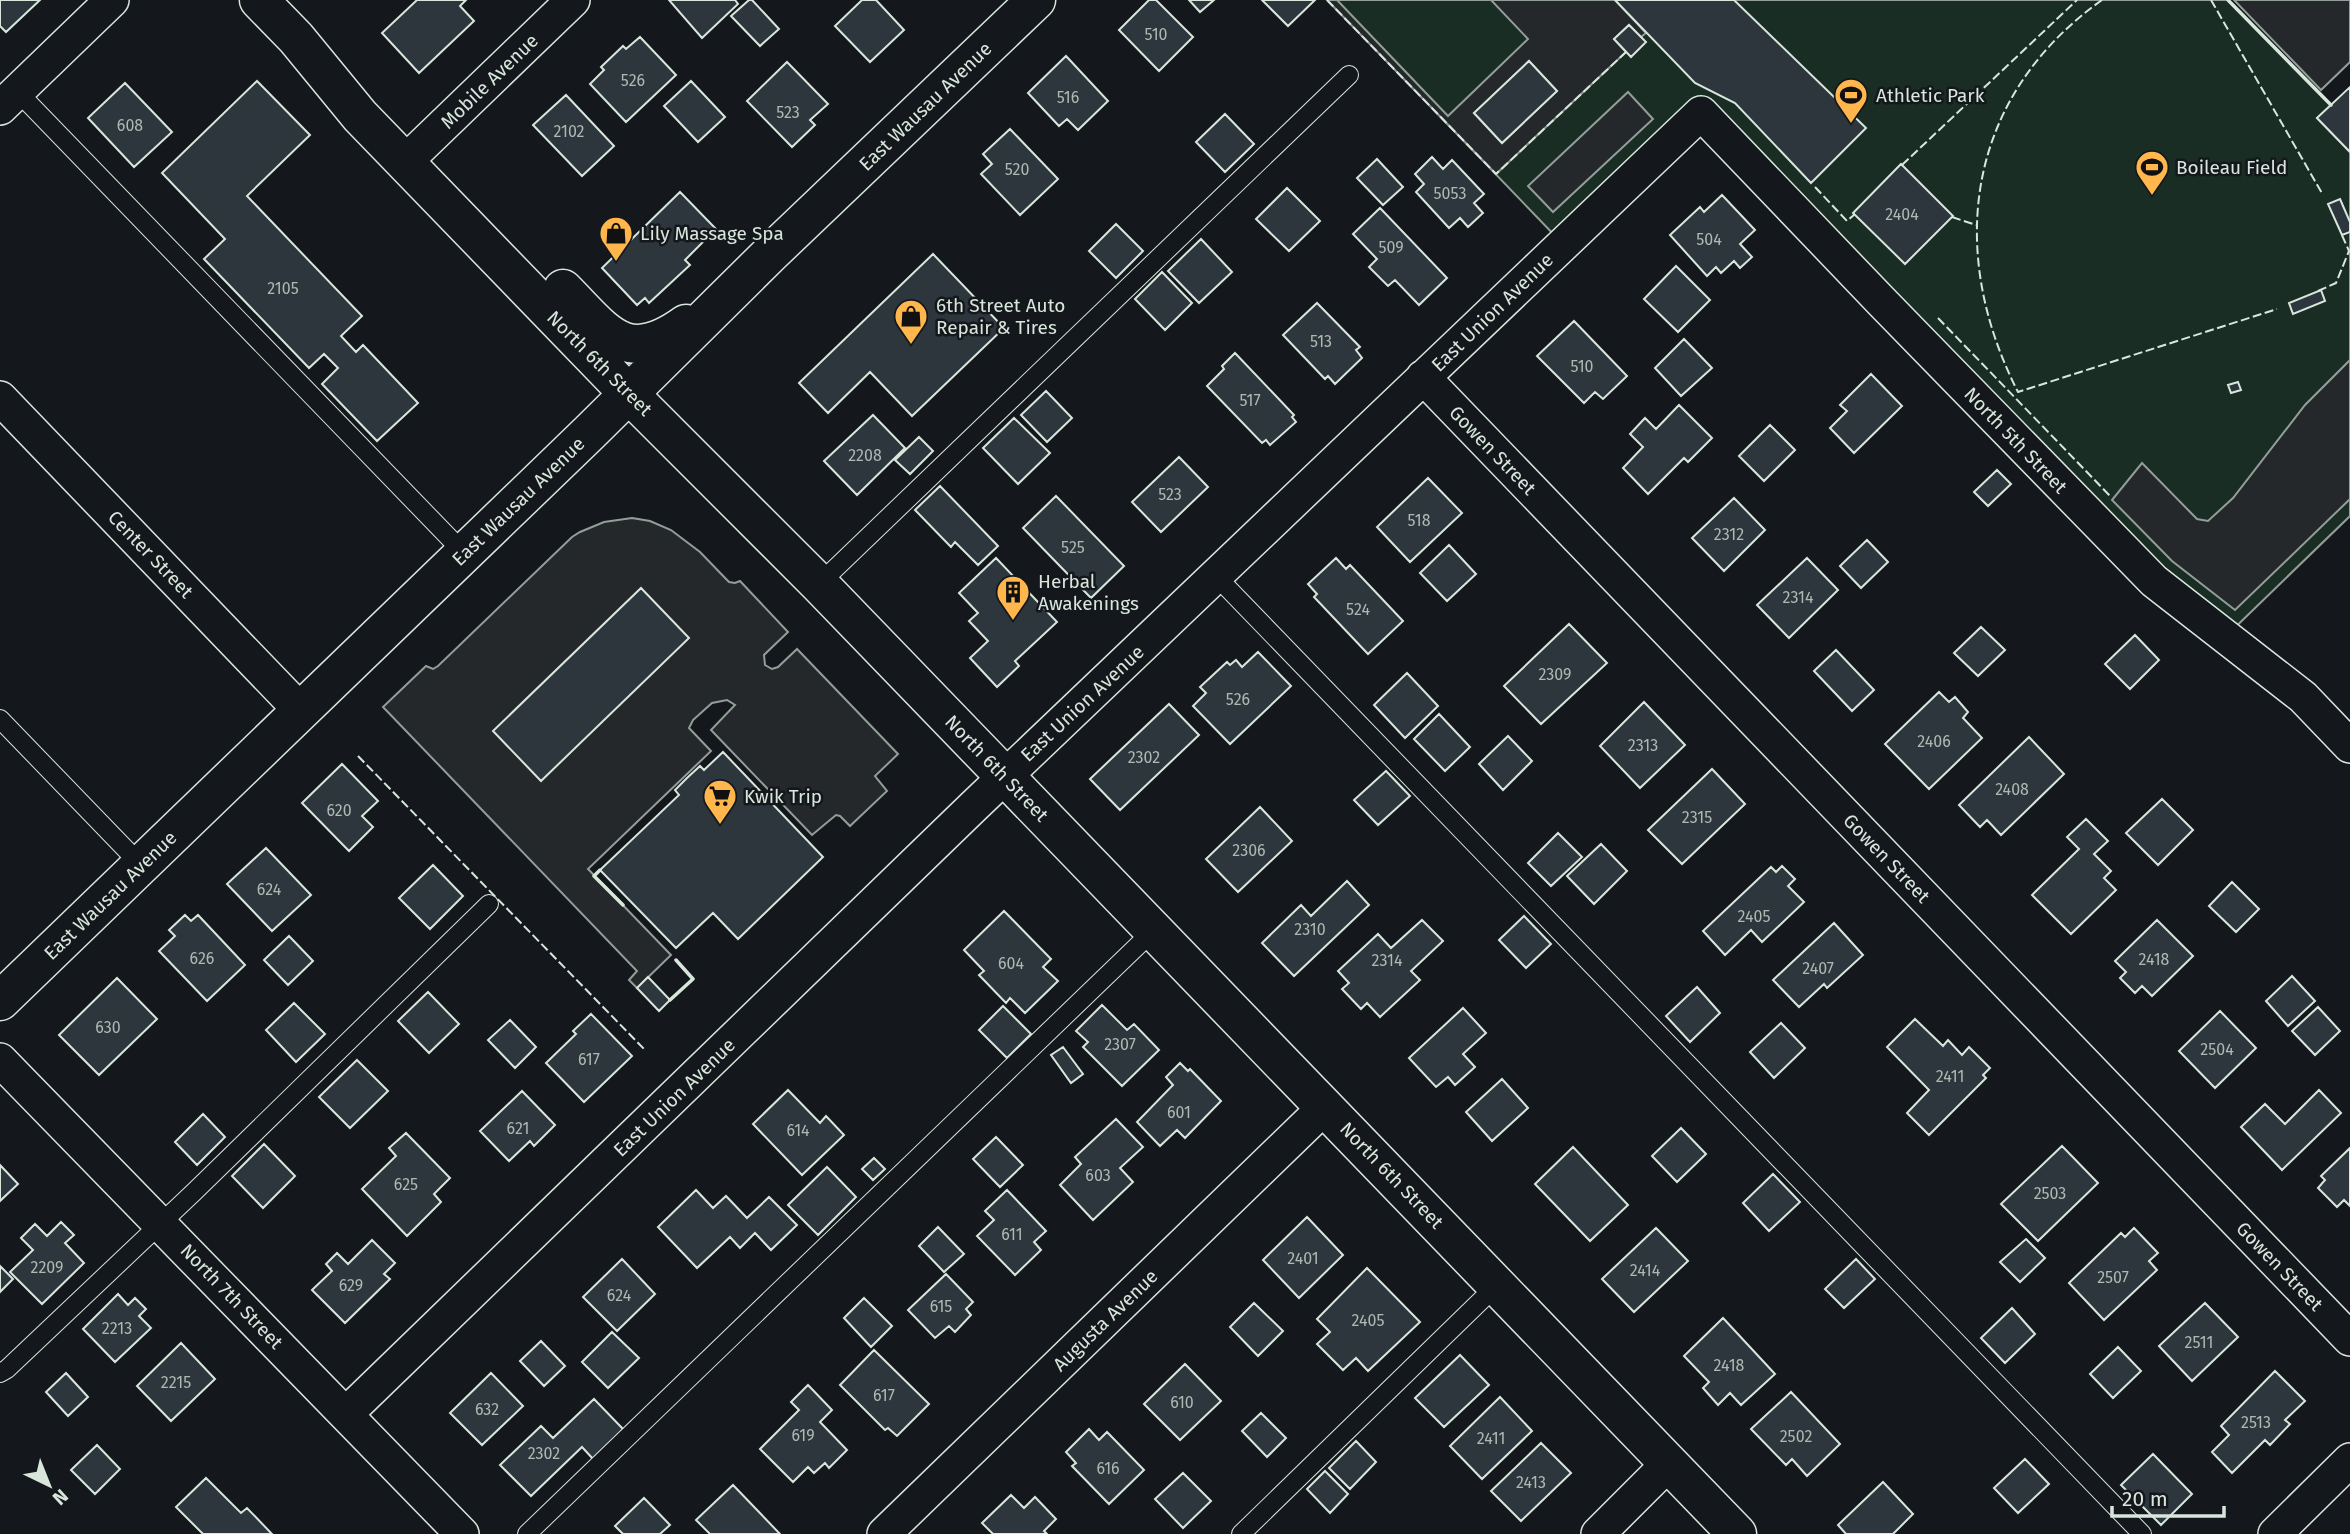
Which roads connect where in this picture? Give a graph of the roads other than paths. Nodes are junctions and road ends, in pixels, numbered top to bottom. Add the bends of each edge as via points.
1 (112, 0) edge
2 (259, 0) edge
3 (573, 0) edge
4 (1017, 0) edge
5 (1036, 0) edge
6 (1349, 75) dead end
7 (941, 90) junction
8 (9, 100) edge
9 (1701, 113) joint
10 (405, 162) junction
11 (771, 253) junction
12 (1423, 377) junction
13 (629, 394) junction
14 (0, 398) edge
15 (464, 553) junction
16 (1216, 576) junction
17 (819, 584) junction
18 (301, 711) junction
19 (0, 719) edge
20 (2350, 746) edge
21 (1005, 776) junction
22 (141, 865) junction
23 (489, 904) dead end
24 (1154, 930) junction
25 (0, 1001) edge
26 (0, 1060) edge
27 (1326, 1106) junction
28 (161, 1223) junction
29 (1497, 1285) junction
30 (2350, 1339) edge
31 (0, 1373) edge
32 (346, 1414) junction
33 (2350, 1460) edge
34 (1669, 1463) junction
35 (462, 1534) edge
36 (527, 1534) edge
37 (884, 1534) edge
38 (1241, 1534) edge
39 (1598, 1534) edge
40 (1737, 1534) edge
41 (2142, 1534) edge
42 (2275, 1534) edge

1 - 8 street
2 - 10 main road, North 6th Street
3 - 10 street, Mobile Avenue
4 - 7 main road
5 - 7 main road, East Wausau Avenue
6 - 17 lane
7 - 11 main road, East Wausau Avenue
8 - 15 lane
9 - 12 street, East Union Avenue
9 - 20 street, North 5th Street via 2154,581 2303,697
10 - 11 main road via 459,187 624,344 666,339
10 - 13 main road, North 6th Street
11 - 13 main road, East Wausau Avenue
12 - 16 street, East Union Avenue
12 - 30 street, Gowen Street
13 - 15 main road, East Wausau Avenue
13 - 17 main road, North 6th Street
14 - 18 street, Center Street
15 - 18 main road, East Wausau Avenue
16 - 21 street, East Union Avenue
16 - 41 lane
17 - 21 main road, North 6th Street
18 - 22 main road, East Wausau Avenue
19 - 22 lane
21 - 24 main road, North 6th Street
21 - 32 street, East Union Avenue
22 - 25 main road, East Wausau Avenue
23 - 28 lane
24 - 27 main road, North 6th Street
24 - 36 lane
26 - 28 street, North 7th Street
27 - 29 main road, North 6th Street
27 - 37 street, Augusta Avenue
28 - 31 lane
28 - 32 street, North 7th Street
29 - 34 main road, North 6th Street
29 - 38 lane
32 - 35 street, North 7th Street
33 - 42 street
34 - 39 street
34 - 40 main road, North 6th Street

